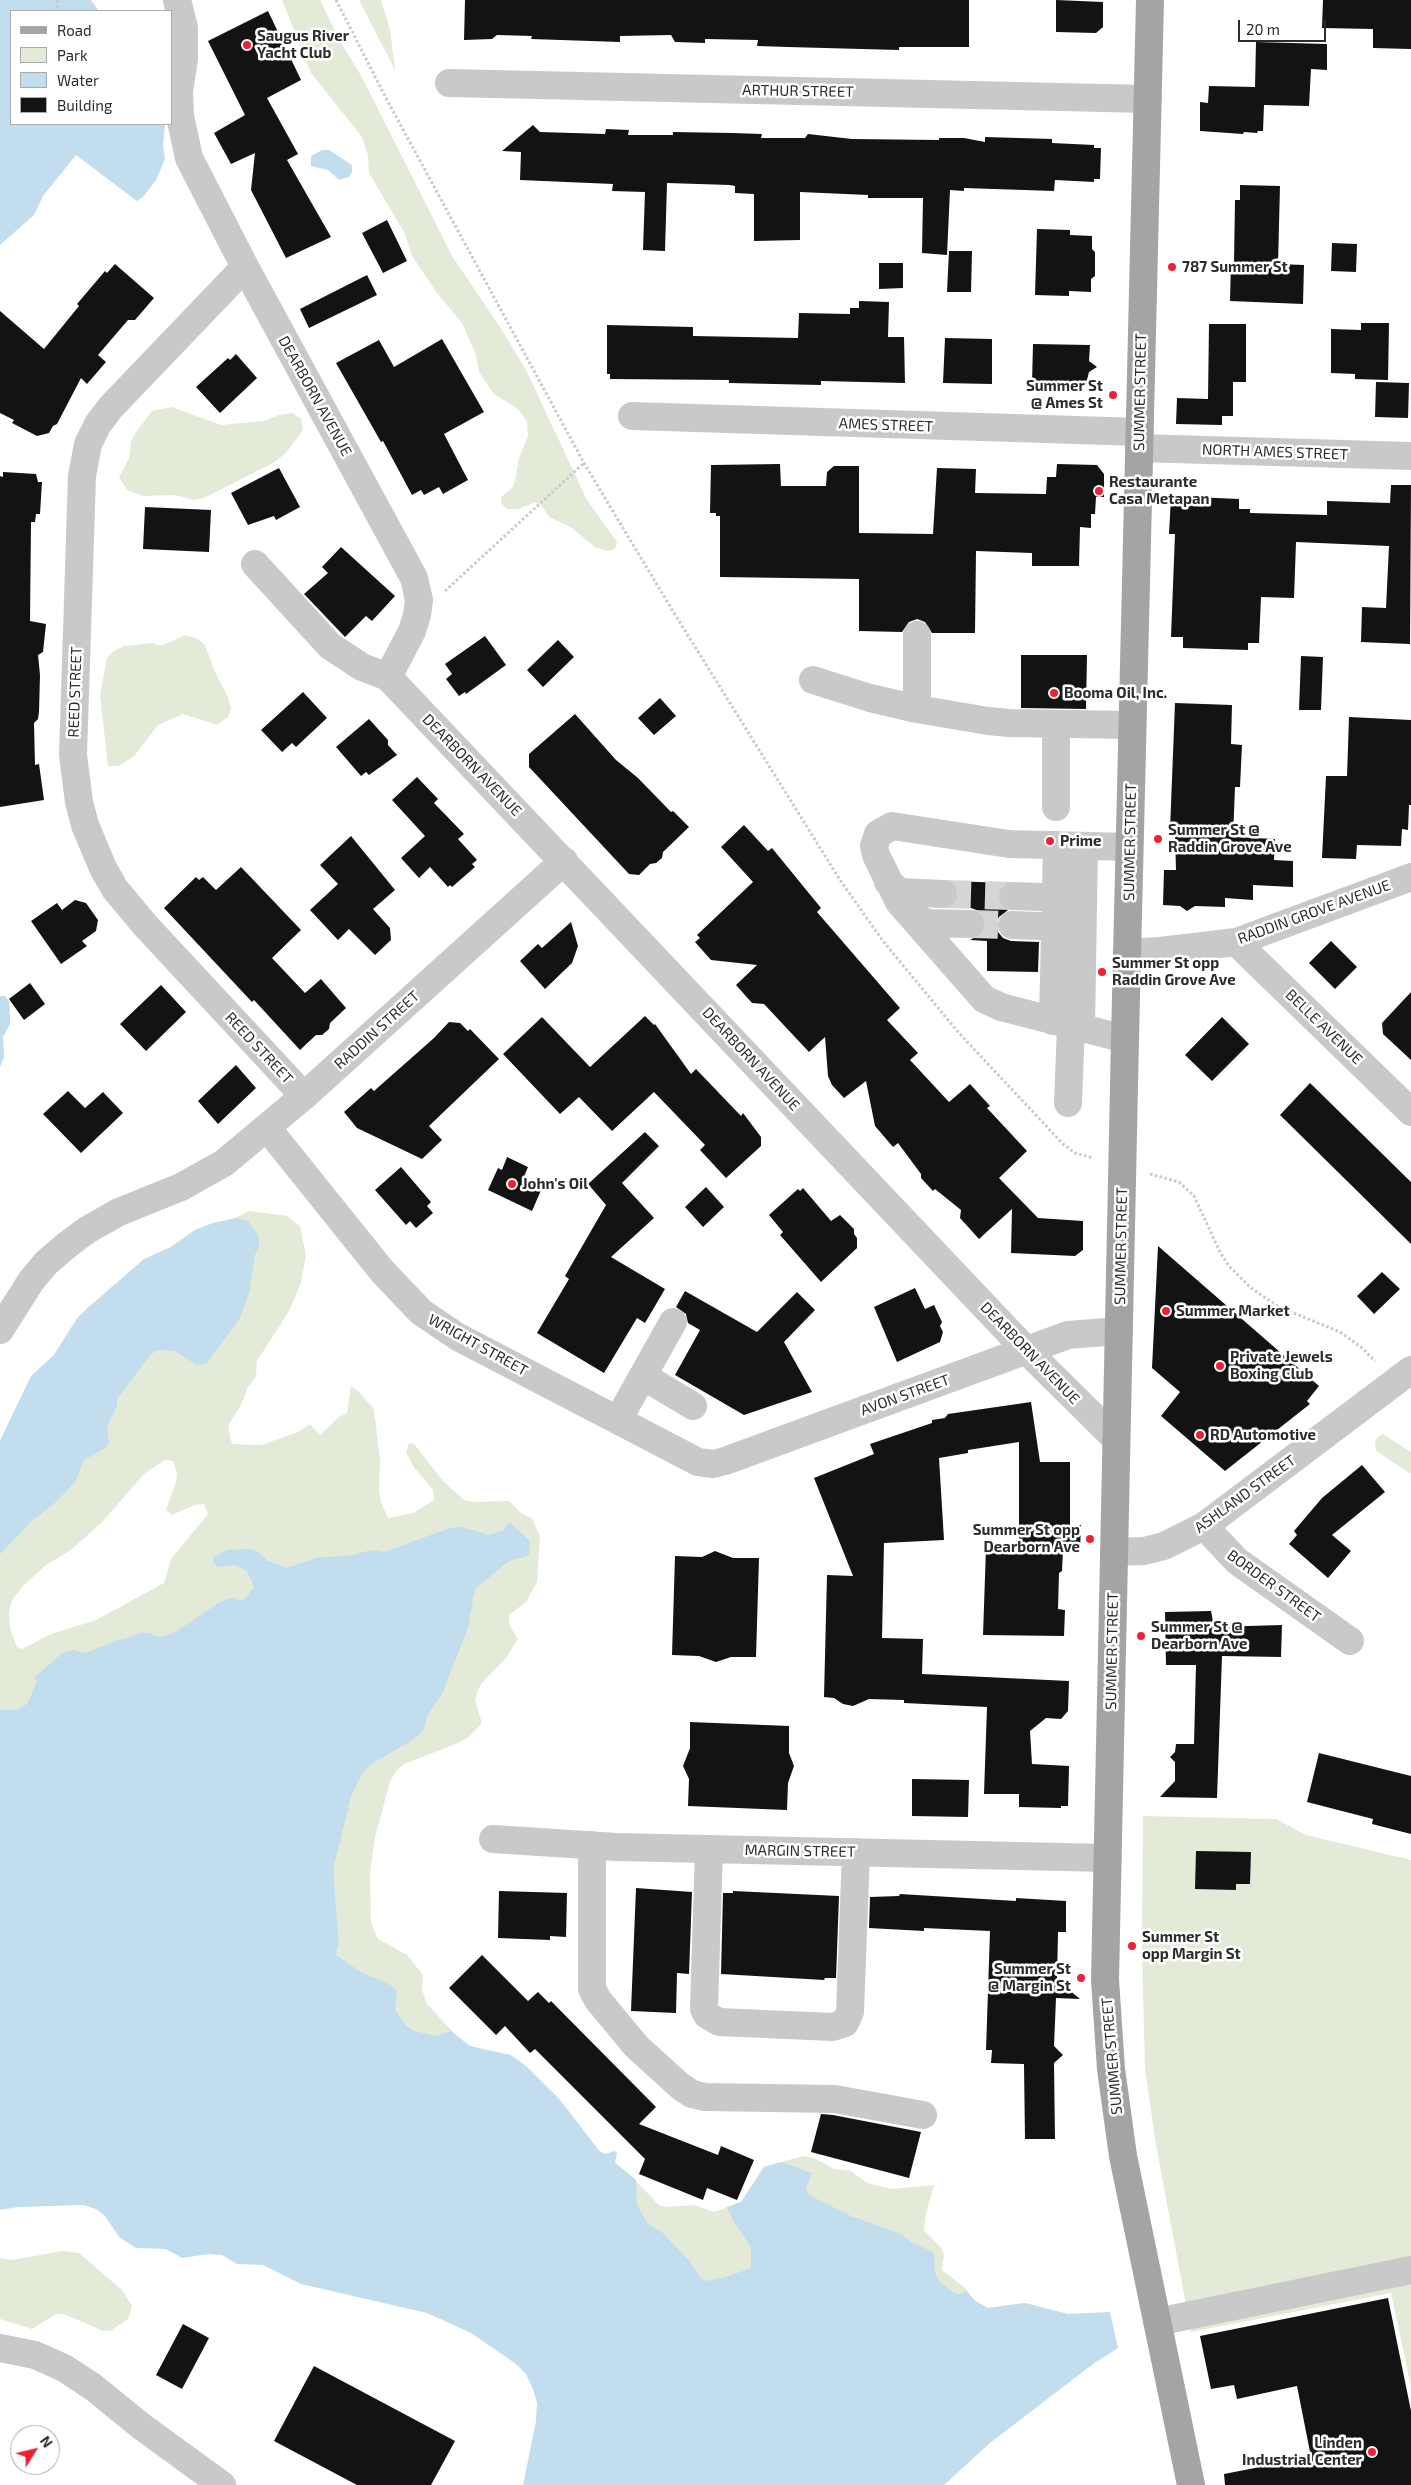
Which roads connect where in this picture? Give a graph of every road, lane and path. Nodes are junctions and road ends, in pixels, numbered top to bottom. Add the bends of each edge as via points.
1 (177, 0) edge
2 (336, 0) edge
3 (1150, 0) edge
4 (449, 83) dead end
5 (1148, 99) junction
6 (245, 267) junction
7 (632, 416) dead end
8 (1139, 440) junction
9 (1411, 456) edge
10 (584, 463) junction
11 (256, 564) dead end
12 (419, 600) junction
13 (917, 635) dead end
14 (388, 677) junction
15 (813, 680) dead end
16 (917, 709) junction
17 (1056, 724) junction
18 (1132, 725) junction
19 (1056, 807) dead end
20 (1063, 845) junction
21 (1129, 847) junction
22 (564, 862) junction
23 (1411, 877) edge
24 (888, 882) junction
25 (942, 894) tunnel mouth
26 (1013, 896) tunnel mouth
27 (1040, 897) junction
28 (904, 907) junction
29 (970, 924) tunnel mouth
30 (1012, 925) tunnel mouth
31 (1039, 926) junction
32 (1236, 942) junction
33 (1127, 953) junction
34 (1061, 1023) junction
35 (1125, 1039) junction
36 (304, 1096) junction
37 (1068, 1103) dead end
38 (1411, 1112) edge
39 (268, 1129) junction
40 (1123, 1166) junction
41 (673, 1322) dead end
42 (0, 1330) edge
43 (1119, 1332) junction
44 (1027, 1351) junction
45 (643, 1376) junction
46 (1402, 1376) edge
47 (693, 1406) dead end
48 (618, 1420) junction
49 (1116, 1439) junction
50 (693, 1460) joint
51 (1204, 1526) junction
52 (1114, 1552) junction
53 (1350, 1641) dead end
54 (493, 1839) dead end
55 (592, 1845) junction
56 (708, 1849) junction
57 (856, 1852) junction
58 (1108, 1858) junction
59 (923, 2114) dead end
60 (1411, 2270) edge
61 (1157, 2322) junction
62 (0, 2348) edge
63 (222, 2485) edge
64 (1191, 2485) edge

1 - 6 street, DEARBORN AVENUE via 184,28 180,116 189,158
2 - 10 path
3 - 5 main road, SUMMER STREET
4 - 5 street, ARTHUR STREET
5 - 8 main road, SUMMER STREET
6 - 12 street, DEARBORN AVENUE via 411,571
6 - 36 street, REED STREET via 111,407 88,444 82,476 73,755 85,824 93,847 115,888 144,925
7 - 8 street, AMES STREET
8 - 9 street, NORTH AMES STREET
8 - 18 main road, SUMMER STREET
10 - 12 path via 448,589 440,595
10 - 40 path via 818,847 919,986 1063,1144 1075,1153
11 - 14 street, DEARBORN AVENUE via 330,646 362,667
12 - 14 street, DEARBORN AVENUE via 412,631
13 - 16 street
14 - 22 street, DEARBORN AVENUE
15 - 16 street
16 - 17 street via 1002,722
17 - 18 street
17 - 19 street
18 - 21 main road, SUMMER STREET
20 - 21 street
20 - 24 street via 976,840 892,826 878,834 874,846
20 - 27 street
20 - 34 street
21 - 33 main road, SUMMER STREET
22 - 36 street, RADDIN STREET
22 - 44 street, DEARBORN AVENUE
23 - 32 street, RADDIN GROVE AVENUE
24 - 25 street via 900,892
24 - 28 street
26 - 27 street
27 - 31 street
28 - 29 street via 928,923
28 - 34 street via 984,999 1001,1007
30 - 31 street
31 - 34 street
32 - 33 street, RADDIN GROVE AVENUE
32 - 38 street, BELLE AVENUE
33 - 35 main road, SUMMER STREET
34 - 35 street
34 - 37 street
35 - 40 main road, SUMMER STREET
36 - 39 street, RADDIN STREET
39 - 42 street, RADDIN STREET via 224,1163 182,1187 119,1212 87,1230 46,1263
39 - 48 street, WRIGHT STREET via 382,1271 421,1312 458,1336
40 - 43 main road, SUMMER STREET
40 - 46 path via 1182,1184 1194,1196 1229,1266 1251,1288 1279,1307 1333,1329
41 - 45 street
43 - 44 street, AVON STREET via 1074,1333
43 - 49 main road, SUMMER STREET
44 - 49 street, DEARBORN AVENUE
44 - 50 street, AVON STREET via 725,1461 708,1464
45 - 47 street
45 - 48 street
46 - 51 street, ASHLAND STREET
48 - 50 street, WRIGHT STREET
49 - 52 main road, SUMMER STREET
51 - 52 street, ASHLAND STREET via 1164,1546 1144,1551
51 - 53 street, BORDER STREET via 1237,1561
52 - 58 main road, SUMMER STREET
54 - 55 street, MARGIN STREET
55 - 56 street, MARGIN STREET
55 - 59 street via 592,1989 627,2036 680,2086 705,2097 835,2100
56 - 57 street, MARGIN STREET
56 - 57 street via 706,2015 719,2022 833,2027 845,2023 850,2012
57 - 58 street, MARGIN STREET
58 - 61 main road, SUMMER STREET via 1106,1980 1113,2085 1123,2156
60 - 61 street
61 - 64 main road, SUMMER STREET
62 - 63 street via 35,2355 64,2368

